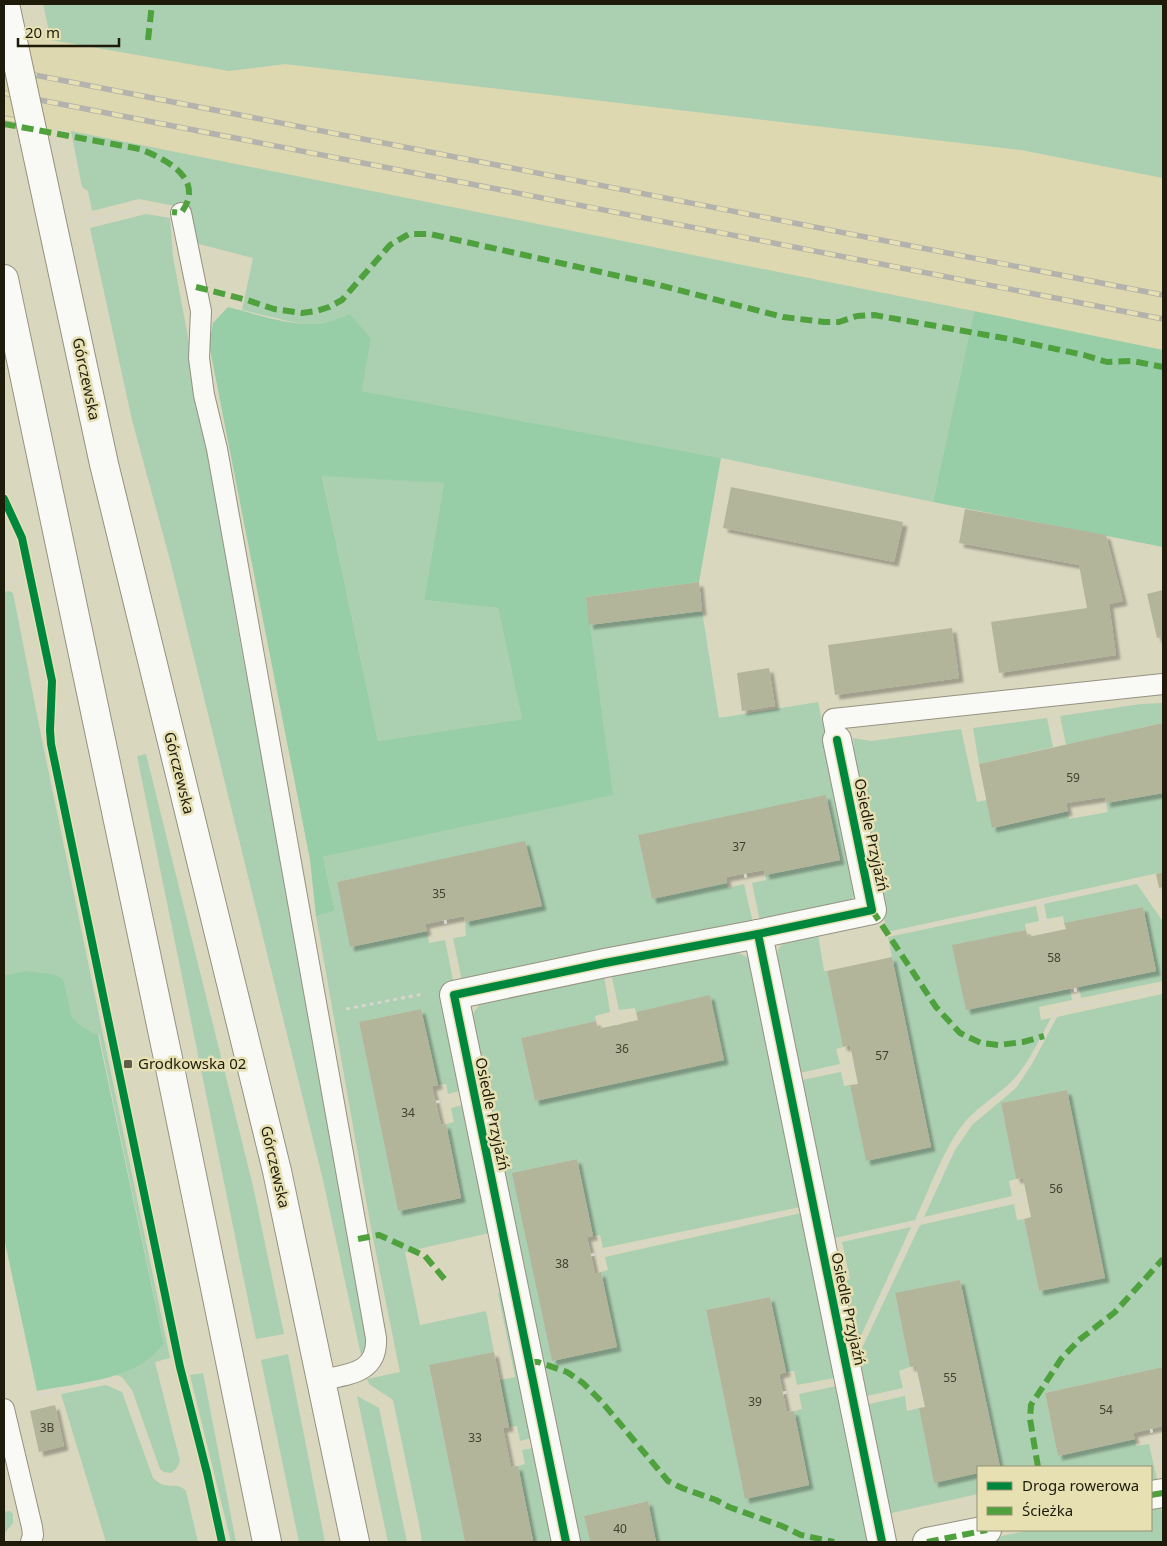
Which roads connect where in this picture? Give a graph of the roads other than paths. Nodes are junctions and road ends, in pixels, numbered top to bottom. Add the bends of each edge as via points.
1 (5, 4) edge
2 (172, 212) road end
3 (4, 279) edge
4 (1163, 684) edge
5 (838, 740) joint
6 (758, 934) junction
7 (322, 1380) junction
8 (4, 1409) edge
9 (981, 1531) edge
10 (31, 1542) edge
11 (267, 1542) edge
12 (355, 1542) edge
13 (566, 1542) edge
14 (882, 1542) edge
15 (927, 1542) edge

1 - 7 main road, Górczewska, bridge via 104,464 277,1171
2 - 7 lane via 201,311 199,358 204,395 217,449 376,1346 371,1361 357,1373
3 - 11 main road
4 - 5 lane, Osiedle Przyjaźń via 833,719
5 - 6 main road, Osiedle Przyjaźń via 872,910
6 - 13 main road, Osiedle Przyjaźń via 457,994
6 - 14 main road, Osiedle Przyjaźń
7 - 12 main road, Górczewska
8 - 10 lane via 32,1527
9 - 15 main road

